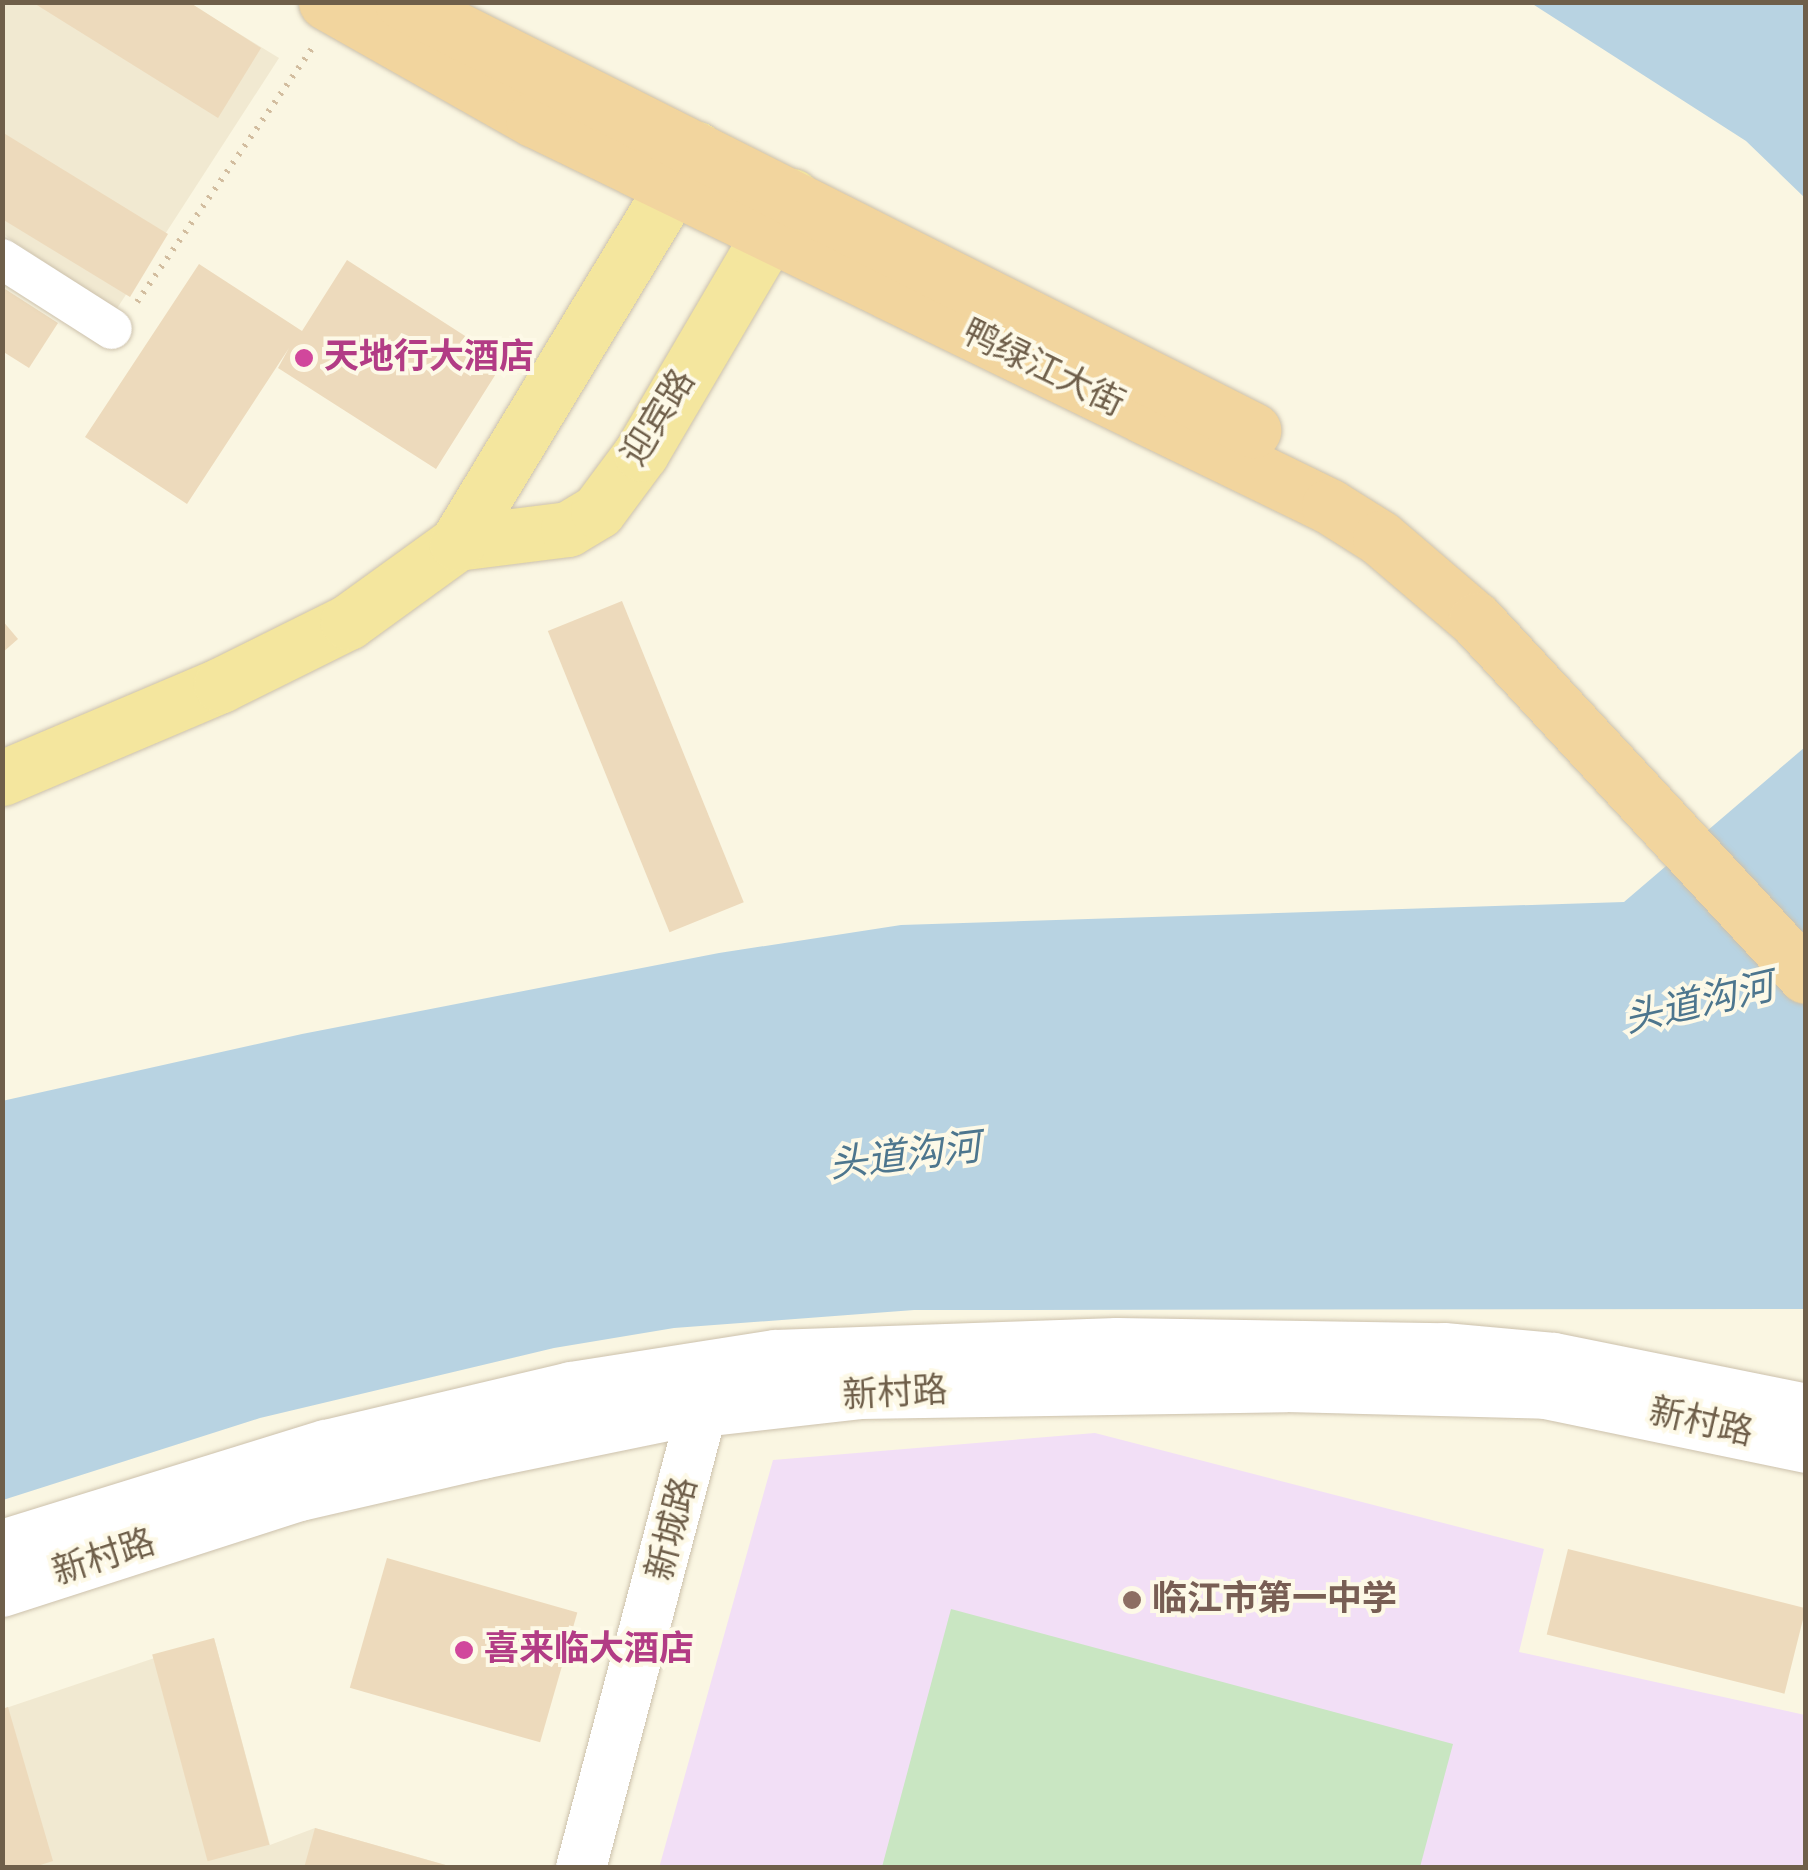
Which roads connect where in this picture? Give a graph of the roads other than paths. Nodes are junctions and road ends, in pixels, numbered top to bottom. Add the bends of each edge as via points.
1 (402, 2) edge
2 (332, 6) edge
3 (685, 168) junction
4 (781, 215) junction
5 (2, 259) edge
6 (112, 329) road end
7 (456, 543) junction
8 (2, 778) edge
9 (1698, 830) junction
10 (1806, 924) edge
11 (1806, 976) edge
12 (712, 1363) junction
13 (1806, 1408) edge
14 (704, 1412) junction
15 (1806, 1448) edge
16 (2, 1545) edge
17 (2, 1592) edge
18 (582, 1868) edge

1 - 3 highway, 鸭绿江大街
2 - 3 highway, 鸭绿江大街 via 518,111
3 - 4 highway, 鸭绿江大街
3 - 7 main road, 迎宾路
4 - 7 main road, 迎宾路 via 640,453 598,511 568,529
4 - 9 highway, 鸭绿江大街 via 1288,449 1402,516
5 - 6 street
7 - 8 main road, 迎宾路 via 348,622 221,685
9 - 10 highway
9 - 11 highway
12 - 13 street, 新村路 via 1117,1343 1444,1348 1554,1358
12 - 14 street, 新城路
12 - 16 street, 新村路 via 572,1387 326,1445
14 - 15 street, 新村路 via 860,1394 1026,1388 1466,1392 1627,1406
14 - 17 street, 新村路 via 300,1496
14 - 18 street, 新城路

